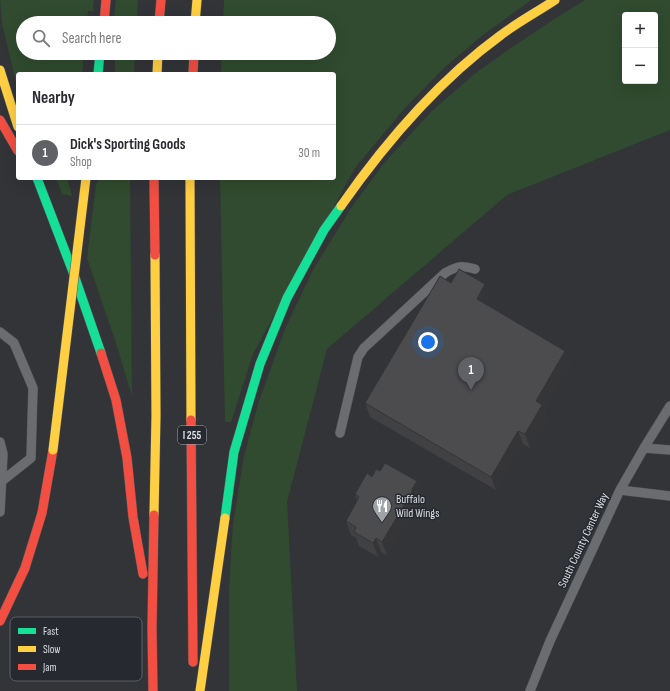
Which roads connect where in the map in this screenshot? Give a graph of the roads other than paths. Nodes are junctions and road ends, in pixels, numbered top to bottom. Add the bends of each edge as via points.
1 (106, 0) edge
2 (161, 0) edge
3 (197, 0) edge
4 (554, 0) edge
5 (105, 16) edge
6 (160, 16) edge
7 (196, 16) edge
8 (99, 60) edge
9 (158, 60) edge
10 (194, 60) edge
11 (0, 70) edge
12 (98, 72) edge
13 (157, 72) edge
14 (193, 72) edge
15 (0, 120) edge
16 (16, 121) edge
17 (16, 148) edge
18 (35, 180) edge
19 (38, 180) edge
20 (86, 180) edge
21 (154, 180) edge
22 (190, 180) edge
23 (44, 195) junction
24 (475, 269) dead end
25 (0, 332) edge
26 (670, 406) edge
27 (340, 433) dead end
28 (0, 442) edge
29 (644, 448) junction
30 (670, 450) edge
31 (2, 481) junction
32 (620, 490) junction
33 (670, 496) edge
34 (0, 512) edge
35 (0, 621) edge
36 (152, 628) junction
37 (153, 691) edge
38 (194, 691) edge
39 (200, 691) edge
40 (530, 691) edge

1 - 5 highway
2 - 6 highway
3 - 7 highway
4 - 39 highway via 501,35 453,75 415,114 365,172 324,230 287,298 260,364 234,452
8 - 12 highway
9 - 13 highway
10 - 14 highway
11 - 16 highway
15 - 17 highway
18 - 23 highway
19 - 23 highway
20 - 35 highway, bridge via 53,450 42,513 25,568
21 - 36 highway via 156,416
22 - 38 highway, I 255
23 - 36 highway via 81,292 116,400
24 - 27 lane via 466,266 455,267 445,272 364,348 358,357
25 - 31 lane via 14,343 33,388 31,458
26 - 29 lane, South County Center Way
28 - 31 lane via 3,454
29 - 30 lane
29 - 32 lane, South County Center Way
31 - 34 lane
32 - 33 lane
32 - 40 lane, South County Center Way via 550,641
36 - 37 highway

